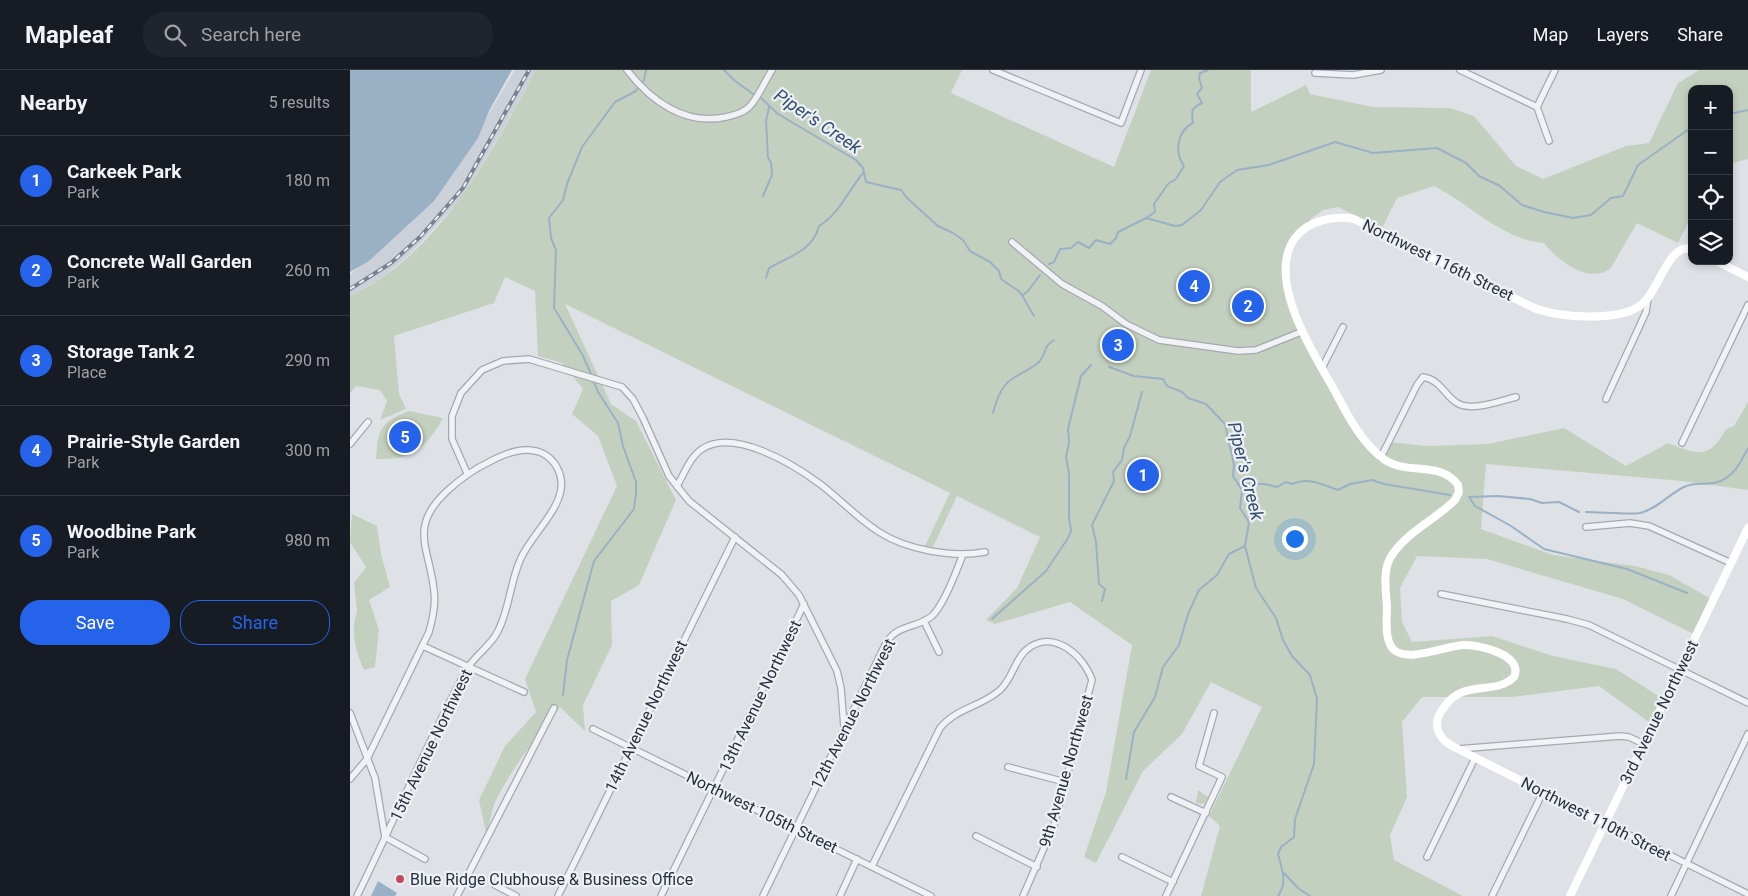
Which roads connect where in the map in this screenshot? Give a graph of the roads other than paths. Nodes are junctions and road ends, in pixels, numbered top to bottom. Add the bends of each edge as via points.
1 (627, 70) edge
2 (772, 70) edge
3 (994, 70) edge
4 (1141, 70) edge
5 (1382, 70) edge
6 (1460, 70) edge
7 (1555, 70) edge
8 (1315, 73) dead end
9 (1537, 108) junction
10 (1549, 141) dead end
11 (1012, 242) dead end
12 (1688, 249) edge
13 (1724, 265) edge
14 (1748, 277) edge
15 (1648, 299) junction
16 (1748, 305) edge
17 (1343, 327) dead end
18 (1301, 332) junction
19 (1322, 368) junction
20 (1516, 397) dead end
21 (1606, 399) dead end
22 (368, 422) dead end
23 (1682, 443) dead end
24 (350, 444) edge
25 (1381, 457) junction
26 (467, 472) junction
27 (677, 486) junction
28 (1586, 527) dead end
29 (1748, 528) edge
30 (735, 537) junction
31 (985, 552) dead end
32 (963, 554) junction
33 (1731, 564) junction
34 (1442, 594) dead end
35 (804, 604) junction
36 (924, 621) junction
37 (423, 646) junction
38 (938, 652) dead end
39 (468, 667) junction
40 (1680, 670) junction
41 (524, 692) dead end
42 (1748, 703) edge
43 (554, 708) dead end
44 (350, 713) edge
45 (1214, 713) dead end
46 (844, 727) junction
47 (593, 729) dead end
48 (1748, 734) edge
49 (1644, 744) junction
50 (631, 748) junction
51 (1458, 749) junction
52 (1475, 758) junction
53 (367, 759) junction
54 (1008, 767) dead end
55 (350, 779) edge
56 (1065, 782) junction
57 (715, 789) junction
58 (1543, 792) junction
59 (1171, 797) dead end
60 (1206, 814) junction
61 (1605, 823) junction
62 (796, 828) junction
63 (976, 836) dead end
64 (385, 837) junction
65 (1122, 857) dead end
66 (1427, 857) dead end
67 (857, 858) junction
68 (425, 859) dead end
69 (1686, 864) junction
70 (872, 866) junction
71 (1037, 867) junction
72 (1173, 882) junction
73 (495, 885) dead end
74 (1748, 894) edge
75 (357, 896) edge
76 (457, 896) edge
77 (516, 896) edge
78 (558, 896) edge
79 (661, 896) edge
80 (763, 896) edge
81 (840, 896) edge
82 (931, 896) edge
83 (1023, 896) edge
84 (1166, 896) edge
85 (1492, 896) edge
86 (1570, 896) edge
87 (1671, 896) edge

1 - 2 street via 660,104 679,114 702,118 739,114 750,107
3 - 4 street via 1121,124
5 - 8 street via 1353,75
6 - 9 street
7 - 9 street
9 - 10 street
11 - 18 street via 1062,284 1102,306 1126,324 1159,340 1238,351 1256,350
12 - 15 street via 1682,248 1672,255
13 - 14 street
15 - 18 street, Northwest 116th Street via 1637,308 1618,314 1549,314 1365,223 1340,218 1322,221 1300,232 1288,249 1286,271
15 - 21 street via 1646,312
16 - 23 street
17 - 19 street
18 - 19 street, Northwest 116th Street
19 - 25 street, Northwest 116th Street via 1353,424
20 - 25 street via 1463,405 1456,402 1438,382 1423,377
22 - 24 street
25 - 51 street, Northwest 110th Street via 1401,467 1445,473 1459,488 1455,500 1403,542 1389,561 1386,606 1391,647 1406,654 1474,646 1507,657 1516,666 1516,673 1510,681 1462,691 1448,701 1439,715 1438,732 1445,742
26 - 27 street via 454,447 451,424 458,397 477,374 521,358 622,387 633,399 665,468
26 - 37 street via 437,501 425,520 423,541 435,601 433,619
26 - 39 street, 15th Avenue Northwest via 520,450 536,451 554,462 561,476 560,495 521,557 497,633
27 - 30 street via 694,506
27 - 32 street via 703,449 721,442 741,443 807,475 889,538 914,546
28 - 33 street via 1630,523 1649,526
29 - 33 street, 3rd Avenue Northwest
30 - 35 street via 787,580
30 - 50 street, 14th Avenue Northwest
31 - 32 street
32 - 36 street, 12th Avenue Northwest via 938,609
33 - 40 street, 3rd Avenue Northwest
34 - 40 street via 1589,625
35 - 46 street via 840,679
35 - 57 street, 13th Avenue Northwest
36 - 38 street
36 - 46 street, 12th Avenue Northwest via 897,630 890,638
37 - 39 street
37 - 53 street
39 - 41 street
39 - 64 street, 15th Avenue Northwest
40 - 42 street
40 - 49 street, 3rd Avenue Northwest
43 - 76 street
44 - 53 street
45 - 60 street via 1199,766 1222,777
46 - 62 street, 12th Avenue Northwest
47 - 50 street, Northwest 105th Street
48 - 69 street
49 - 51 street via 1620,736
49 - 61 street, 3rd Avenue Northwest
50 - 57 street, Northwest 105th Street
50 - 78 street, 14th Avenue Northwest
51 - 52 street, Northwest 110th Street
52 - 58 street, Northwest 110th Street
52 - 66 street
53 - 55 street
53 - 64 street via 379,795
54 - 56 street
56 - 70 street, 9th Avenue Northwest via 1092,680 1082,660 1070,650 1059,643 1046,642 1035,644 1020,658 1001,689 948,718 940,728
56 - 71 street, 9th Avenue Northwest via 1054,825
57 - 62 street, Northwest 105th Street
57 - 79 street, 13th Avenue Northwest
58 - 61 street, Northwest 110th Street
58 - 85 street
59 - 60 street
60 - 72 street
61 - 69 street, Northwest 110th Street
61 - 86 street, 3rd Avenue Northwest
62 - 67 street, Northwest 105th Street
62 - 80 street, 12th Avenue Northwest
63 - 71 street
64 - 68 street
64 - 75 street, 15th Avenue Northwest
65 - 72 street
67 - 70 street, Northwest 105th Street
67 - 81 street
69 - 74 street, Northwest 110th Street
69 - 87 street
70 - 82 street, Northwest 105th Street
71 - 83 street, 9th Avenue Northwest
72 - 84 street
73 - 77 street

